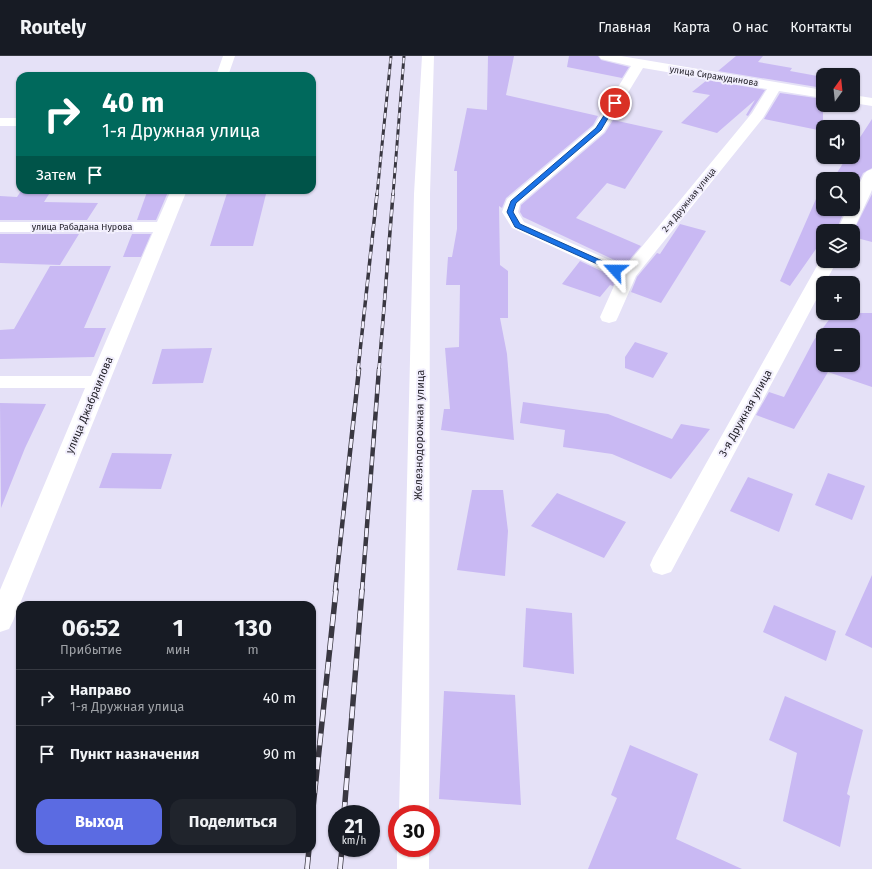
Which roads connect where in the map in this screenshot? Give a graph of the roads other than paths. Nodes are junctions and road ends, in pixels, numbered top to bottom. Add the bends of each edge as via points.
1 (229, 56) edge
2 (428, 56) edge
3 (605, 56) edge
4 (639, 64) junction
5 (223, 72) edge
6 (776, 86) junction
7 (816, 93) edge
8 (860, 100) edge
9 (872, 102) edge
10 (0, 122) edge
11 (16, 122) edge
12 (872, 174) edge
13 (177, 194) edge
14 (848, 224) edge
15 (164, 227) junction
16 (0, 228) edge
17 (824, 268) edge
18 (628, 275) junction
19 (610, 317) dead end
20 (0, 382) edge
21 (98, 382) junction
22 (662, 565) dead end
23 (0, 621) edge
24 (414, 805) edge
25 (413, 857) edge
26 (413, 869) edge

1 - 5 street
2 - 24 street, Железнодорожная улица via 422,194
3 - 4 street, улица Сиражудинова
4 - 6 street, улица Сиражудинова
4 - 18 street via 599,129 513,202 510,212 518,225
6 - 7 street, улица Сиражудинова
6 - 18 street, 2-я Дружная улица via 758,115
8 - 9 street
10 - 11 street
12 - 14 street
13 - 15 street, улица Джабраилова
15 - 16 street, улица Рабадана Нурова
15 - 21 street, улица Джабраилова
17 - 22 street, 3-я Дружная улица
18 - 19 street, 2-я Дружная улица
20 - 21 street
21 - 23 street, улица Джабраилова
25 - 26 street

